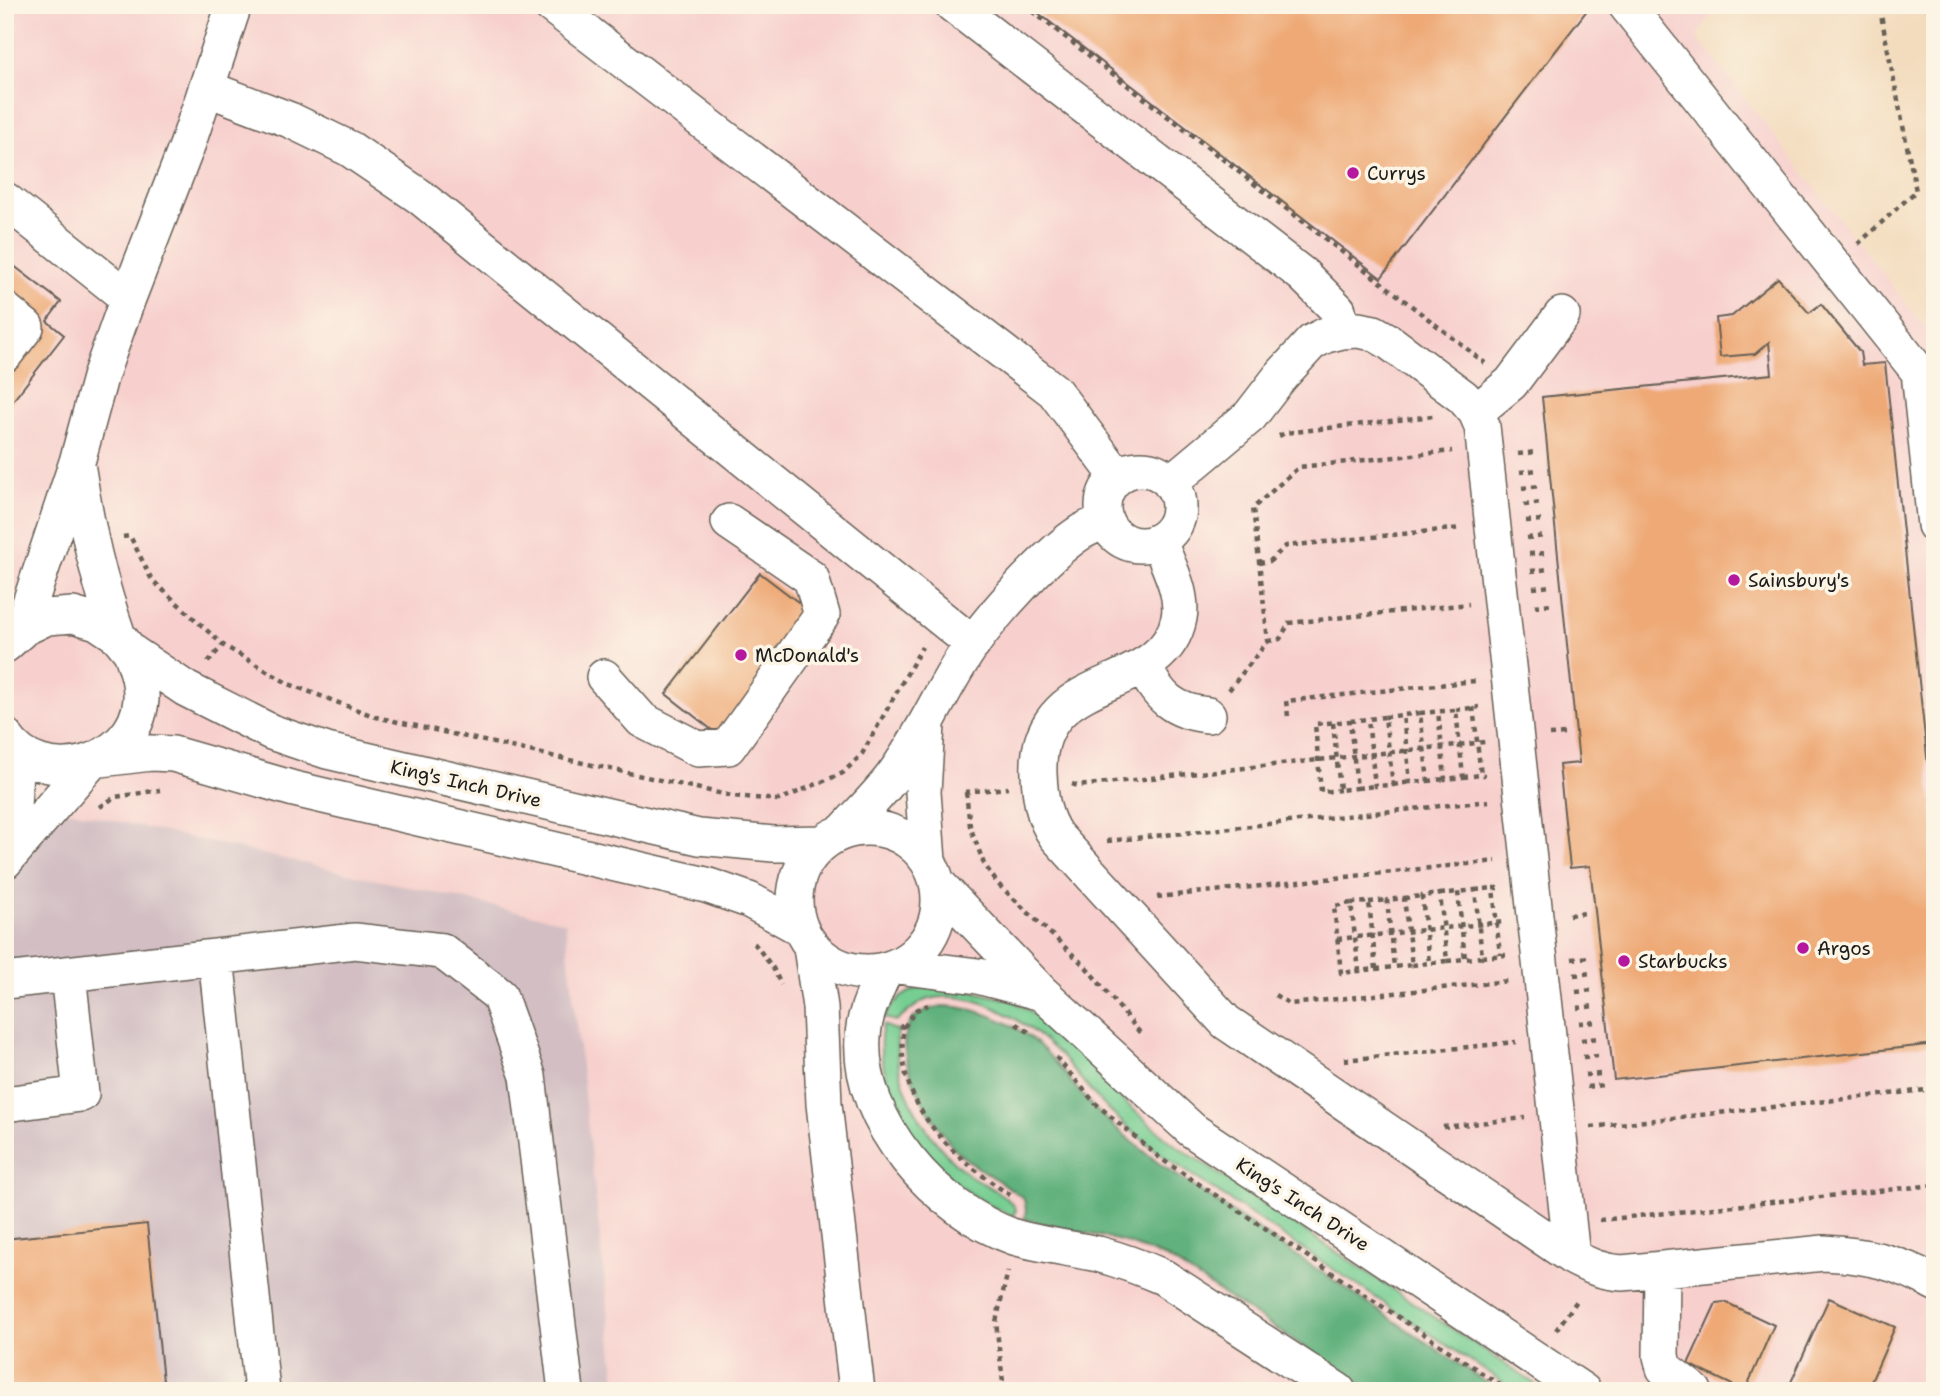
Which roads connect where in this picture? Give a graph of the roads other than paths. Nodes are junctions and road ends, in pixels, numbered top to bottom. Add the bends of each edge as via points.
1 (233, 5) edge
2 (551, 5) edge
3 (953, 5) edge
4 (1626, 5) edge
5 (206, 88) junction
6 (5, 200) edge
7 (128, 298) junction
8 (5, 310) edge
9 (1562, 315) dead end
10 (1342, 331) junction
11 (5, 354) edge
12 (1481, 432) junction
13 (76, 462) junction
14 (1118, 477) junction
15 (1170, 483) junction
16 (1105, 521) junction
17 (729, 522) dead end
18 (1935, 524) edge
19 (1158, 541) junction
20 (13, 637) edge
21 (124, 644) junction
22 (973, 644) junction
23 (1144, 667) junction
24 (604, 677) dead end
25 (1217, 704) road end
26 (928, 723) junction
27 (9, 741) edge
28 (96, 761) junction
29 (833, 837) junction
30 (5, 860) edge
31 (933, 872) junction
32 (805, 937) junction
33 (216, 957) junction
34 (890, 969) junction
35 (68, 974) junction
36 (5, 981) edge
37 (1042, 993) junction
38 (5, 1104) edge
39 (1572, 1257) junction
40 (1662, 1269) junction
41 (1935, 1283) edge
42 (1570, 1382) edge
43 (262, 1391) edge
44 (566, 1391) edge
45 (857, 1391) edge
46 (1338, 1391) edge
47 (1694, 1391) edge

1 - 5 street
2 - 14 street via 1054,391
3 - 10 street via 1303,275 1338,310
4 - 18 street via 1919,372
5 - 7 street
5 - 22 street via 350,149 419,196
6 - 7 street
7 - 13 street
8 - 11 street via 26,327
9 - 12 street
10 - 12 street via 1374,333 1447,383
10 - 15 street via 1312,342 1250,416
12 - 39 street via 1548,1053 1570,1129
13 - 20 street
13 - 21 street via 100,583
14 - 15 street via 1141,469 1154,471
14 - 16 street via 1104,498
15 - 19 street via 1179,508 1176,521
16 - 19 street via 1123,541
16 - 22 street via 1081,532 1033,574
17 - 24 street via 811,578 822,615 728,747 698,749 642,720
19 - 23 street via 1177,592 1180,615 1169,644
20 - 21 street, King's Inch Drive via 47,617 72,615 97,621
21 - 28 street via 141,678 141,702 134,725 120,744
21 - 29 street, King's Inch Drive via 186,689 271,732 327,751 699,837 773,844
22 - 26 street
23 - 25 street via 1175,707 1188,713
23 - 39 street via 1082,694 1048,731 1039,766 1049,826 1226,1022
26 - 29 street via 892,777
26 - 31 street via 923,792
27 - 28 street, King's Inch Drive via 28,757 51,766
27 - 30 street via 13,805
28 - 30 street
28 - 32 street, King's Inch Drive via 150,752 173,754 294,789 706,885 749,900
29 - 31 street, King's Inch Drive via 866,827 890,831 912,843
29 - 32 street via 806,860 797,881 794,905
31 - 34 street via 939,908 932,933 918,953
31 - 37 street, King's Inch Drive
32 - 34 street, King's Inch Drive via 829,962 851,971
32 - 45 street via 820,1007 824,1104
33 - 35 street
33 - 43 street
33 - 44 street via 355,941 442,951 499,995 528,1076
34 - 37 street, King's Inch Drive via 978,976
34 - 46 street via 865,1015 863,1065 895,1140 947,1200 1016,1237 1100,1255 1163,1277
35 - 36 street
35 - 38 street via 81,1094
37 - 42 street, King's Inch Drive via 1192,1130
39 - 40 street via 1606,1272
40 - 41 street via 1824,1252 1884,1260
40 - 47 street via 1664,1368

